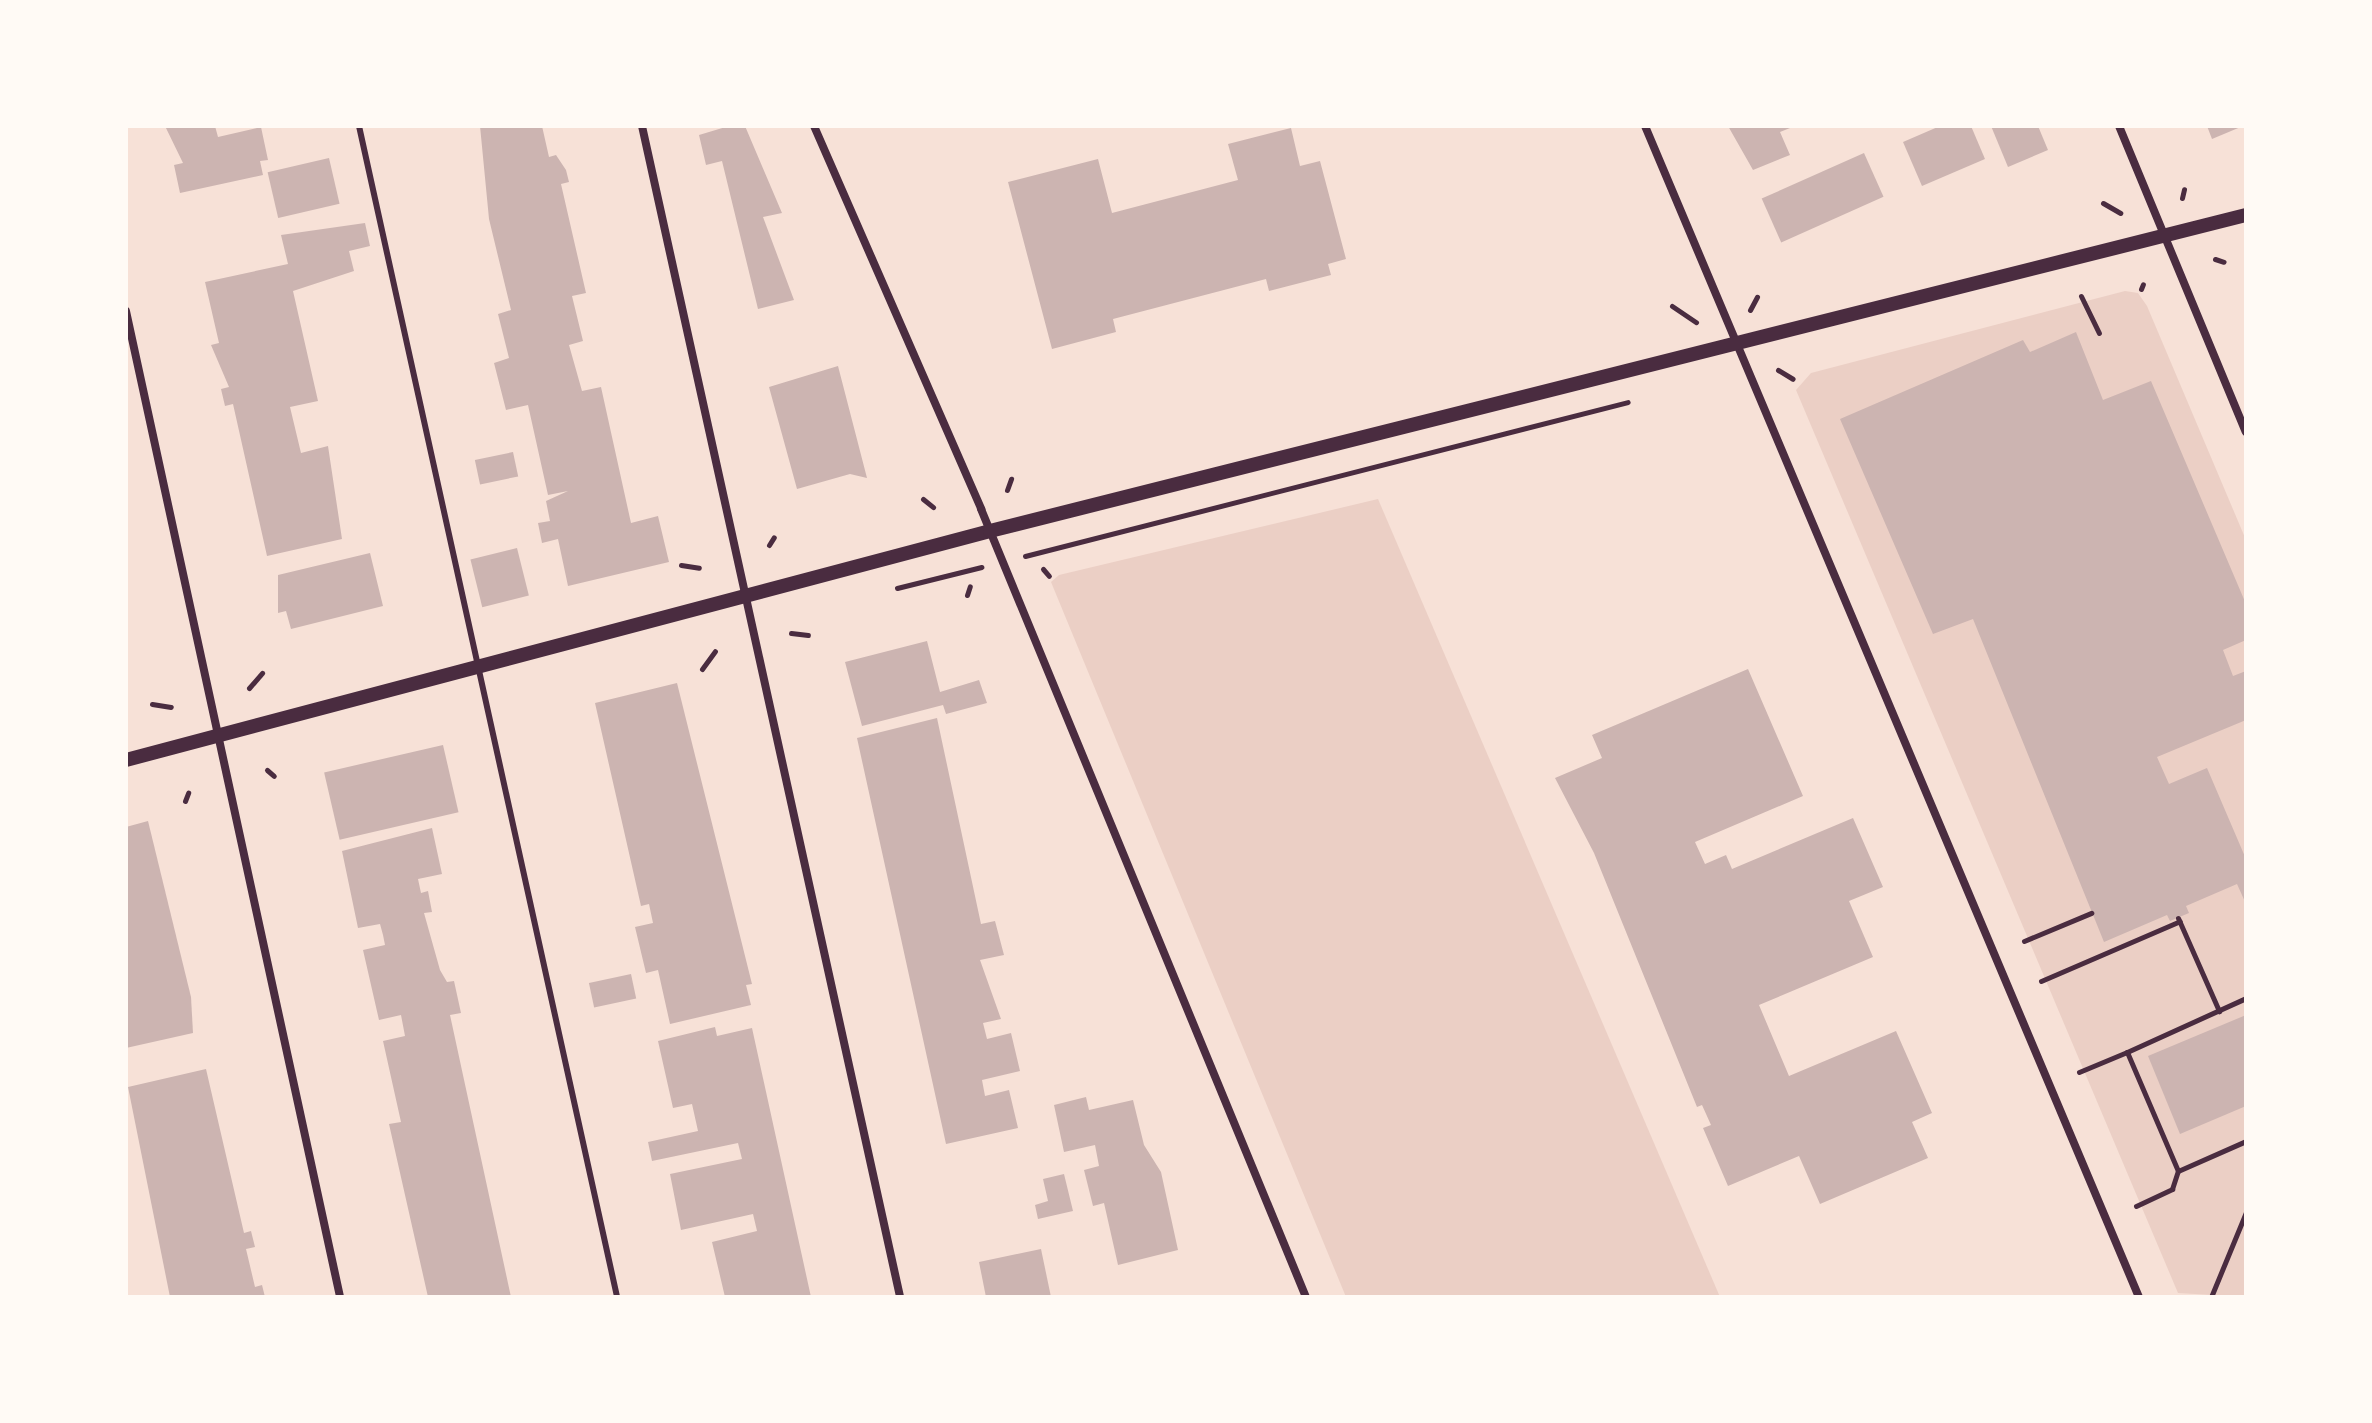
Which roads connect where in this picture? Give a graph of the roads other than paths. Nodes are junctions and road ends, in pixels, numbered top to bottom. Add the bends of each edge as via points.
1 (359, 126) edge
2 (642, 126) edge
3 (814, 126) edge
4 (1645, 126) edge
5 (2119, 126) edge
6 (2246, 215) edge
7 (2164, 237) junction
8 (126, 311) edge
9 (1738, 347) junction
10 (2246, 432) edge
11 (990, 531) junction
12 (744, 597) junction
13 (478, 667) junction
14 (219, 735) junction
15 (126, 760) edge
16 (340, 1297) edge
17 (617, 1297) edge
18 (900, 1297) edge
19 (1306, 1297) edge
20 (2139, 1297) edge

1 - 13 lane
2 - 12 street
3 - 11 street
4 - 9 street
5 - 7 street
6 - 7 street
7 - 9 street
7 - 10 street
8 - 14 street
9 - 11 street
9 - 20 street
11 - 12 street
11 - 19 street
12 - 13 street
12 - 18 street
13 - 14 street
13 - 17 lane
14 - 15 street
14 - 16 street

